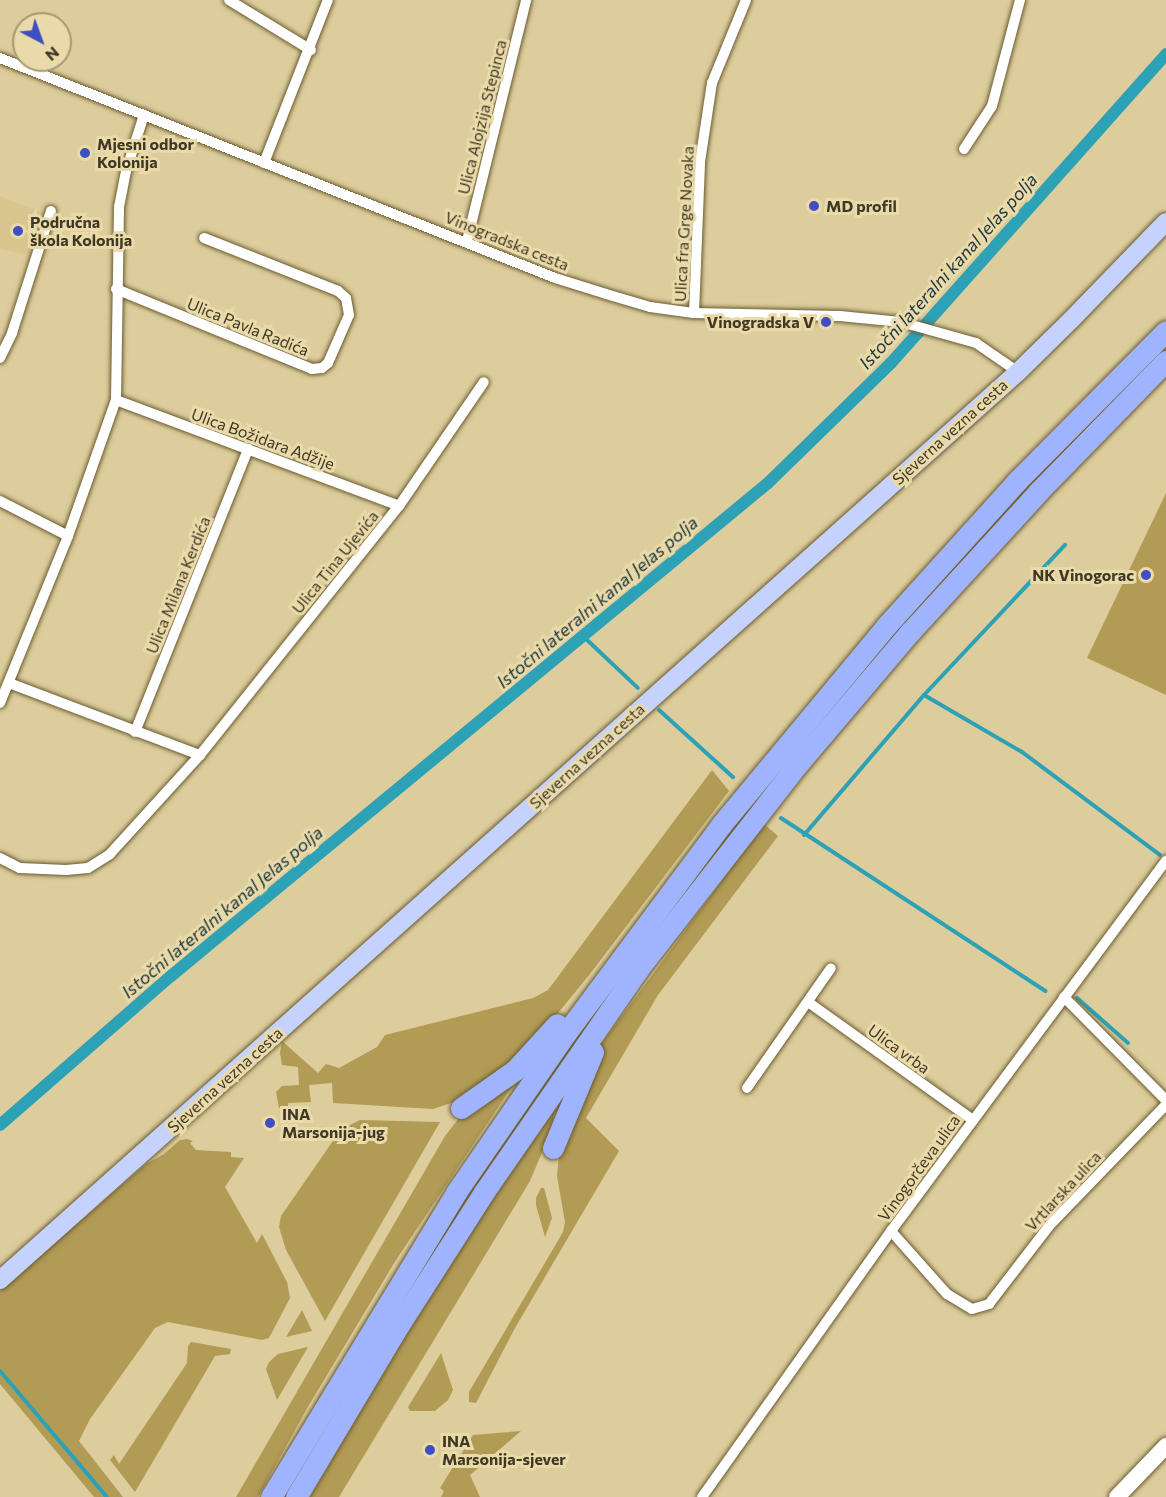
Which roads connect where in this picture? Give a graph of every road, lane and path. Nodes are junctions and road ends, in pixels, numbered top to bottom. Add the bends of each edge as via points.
1 (230, 0) edge
2 (328, 0) edge
3 (526, 0) edge
4 (746, 0) edge
5 (1020, 0) edge
6 (311, 50) junction
7 (0, 58) edge
8 (144, 115) junction
9 (964, 150) dead end
10 (264, 163) junction
11 (51, 211) dead end
12 (1166, 222) edge
13 (204, 238) dead end
14 (467, 241) junction
15 (116, 289) junction
16 (694, 313) junction
17 (1166, 331) edge
18 (0, 358) edge
19 (1166, 361) edge
20 (1017, 372) junction
21 (484, 382) dead end
22 (116, 400) junction
23 (248, 449) junction
24 (0, 501) edge
25 (399, 506) junction
26 (68, 536) junction
27 (9, 683) junction
28 (0, 703) edge
29 (135, 732) junction
30 (200, 755) junction
31 (0, 858) edge
32 (1166, 861) edge
33 (644, 926) junction
34 (639, 968) junction
35 (831, 968) dead end
36 (1064, 997) junction
37 (807, 1002) junction
38 (747, 1088) dead end
39 (1166, 1100) edge
40 (1166, 1105) edge
41 (461, 1108) dead end
42 (973, 1120) junction
43 (553, 1148) dead end
44 (891, 1232) junction
45 (0, 1280) edge
46 (1166, 1446) edge
47 (271, 1497) edge
48 (296, 1497) edge
49 (702, 1497) edge
50 (1117, 1497) edge

1 - 6 street
2 - 6 street
3 - 14 street, Ulica Alojzija Stepinca
4 - 16 street, Ulica fra Grge Novaka via 712,83 700,162
5 - 9 street via 992,106
6 - 10 street
7 - 8 street, Vinogradska cesta
8 - 10 street, Vinogradska cesta
8 - 15 street via 119,207
10 - 14 street, Vinogradska cesta
11 - 18 street via 12,333
12 - 20 main road, Sjeverna vezna cesta
13 - 15 street, Ulica Pavla Radića via 338,291 346,298 350,315 328,363 312,369
14 - 16 street, Vinogradska cesta via 555,278 650,307
15 - 22 street
16 - 20 street, Vinogradska cesta via 840,316 901,322 976,343
17 - 33 highway via 1017,481 887,625 757,780
19 - 34 highway via 1039,491 910,632 798,764
20 - 45 main road, Sjeverna vezna cesta
21 - 25 street, Ulica Tina Ujevića
22 - 23 street, Ulica Božidara Adžije
22 - 26 street
23 - 25 street, Ulica Božidara Adžije
23 - 29 street, Ulica Milana Kerdića
24 - 26 street
25 - 30 street, Ulica Tina Ujevića
26 - 27 street
27 - 28 street
27 - 29 street
29 - 30 street
30 - 31 street, Ulica Tina Ujevića via 110,854 88,868 20,868
32 - 36 street, Vinogorčeva ulica
33 - 41 highway via 618,944 570,1009 523,1062
33 - 47 highway via 457,1191
34 - 43 highway via 630,996 588,1059
34 - 48 highway via 484,1192
35 - 37 street
36 - 39 street
36 - 42 street, Vinogorčeva ulica
37 - 38 street
37 - 42 street, Ulica vrba
40 - 44 street, Vrtlarska ulica via 1049,1226 989,1304 972,1308 947,1294
42 - 44 street, Vinogorčeva ulica
44 - 49 street, Vinogorčeva ulica
46 - 50 main road

